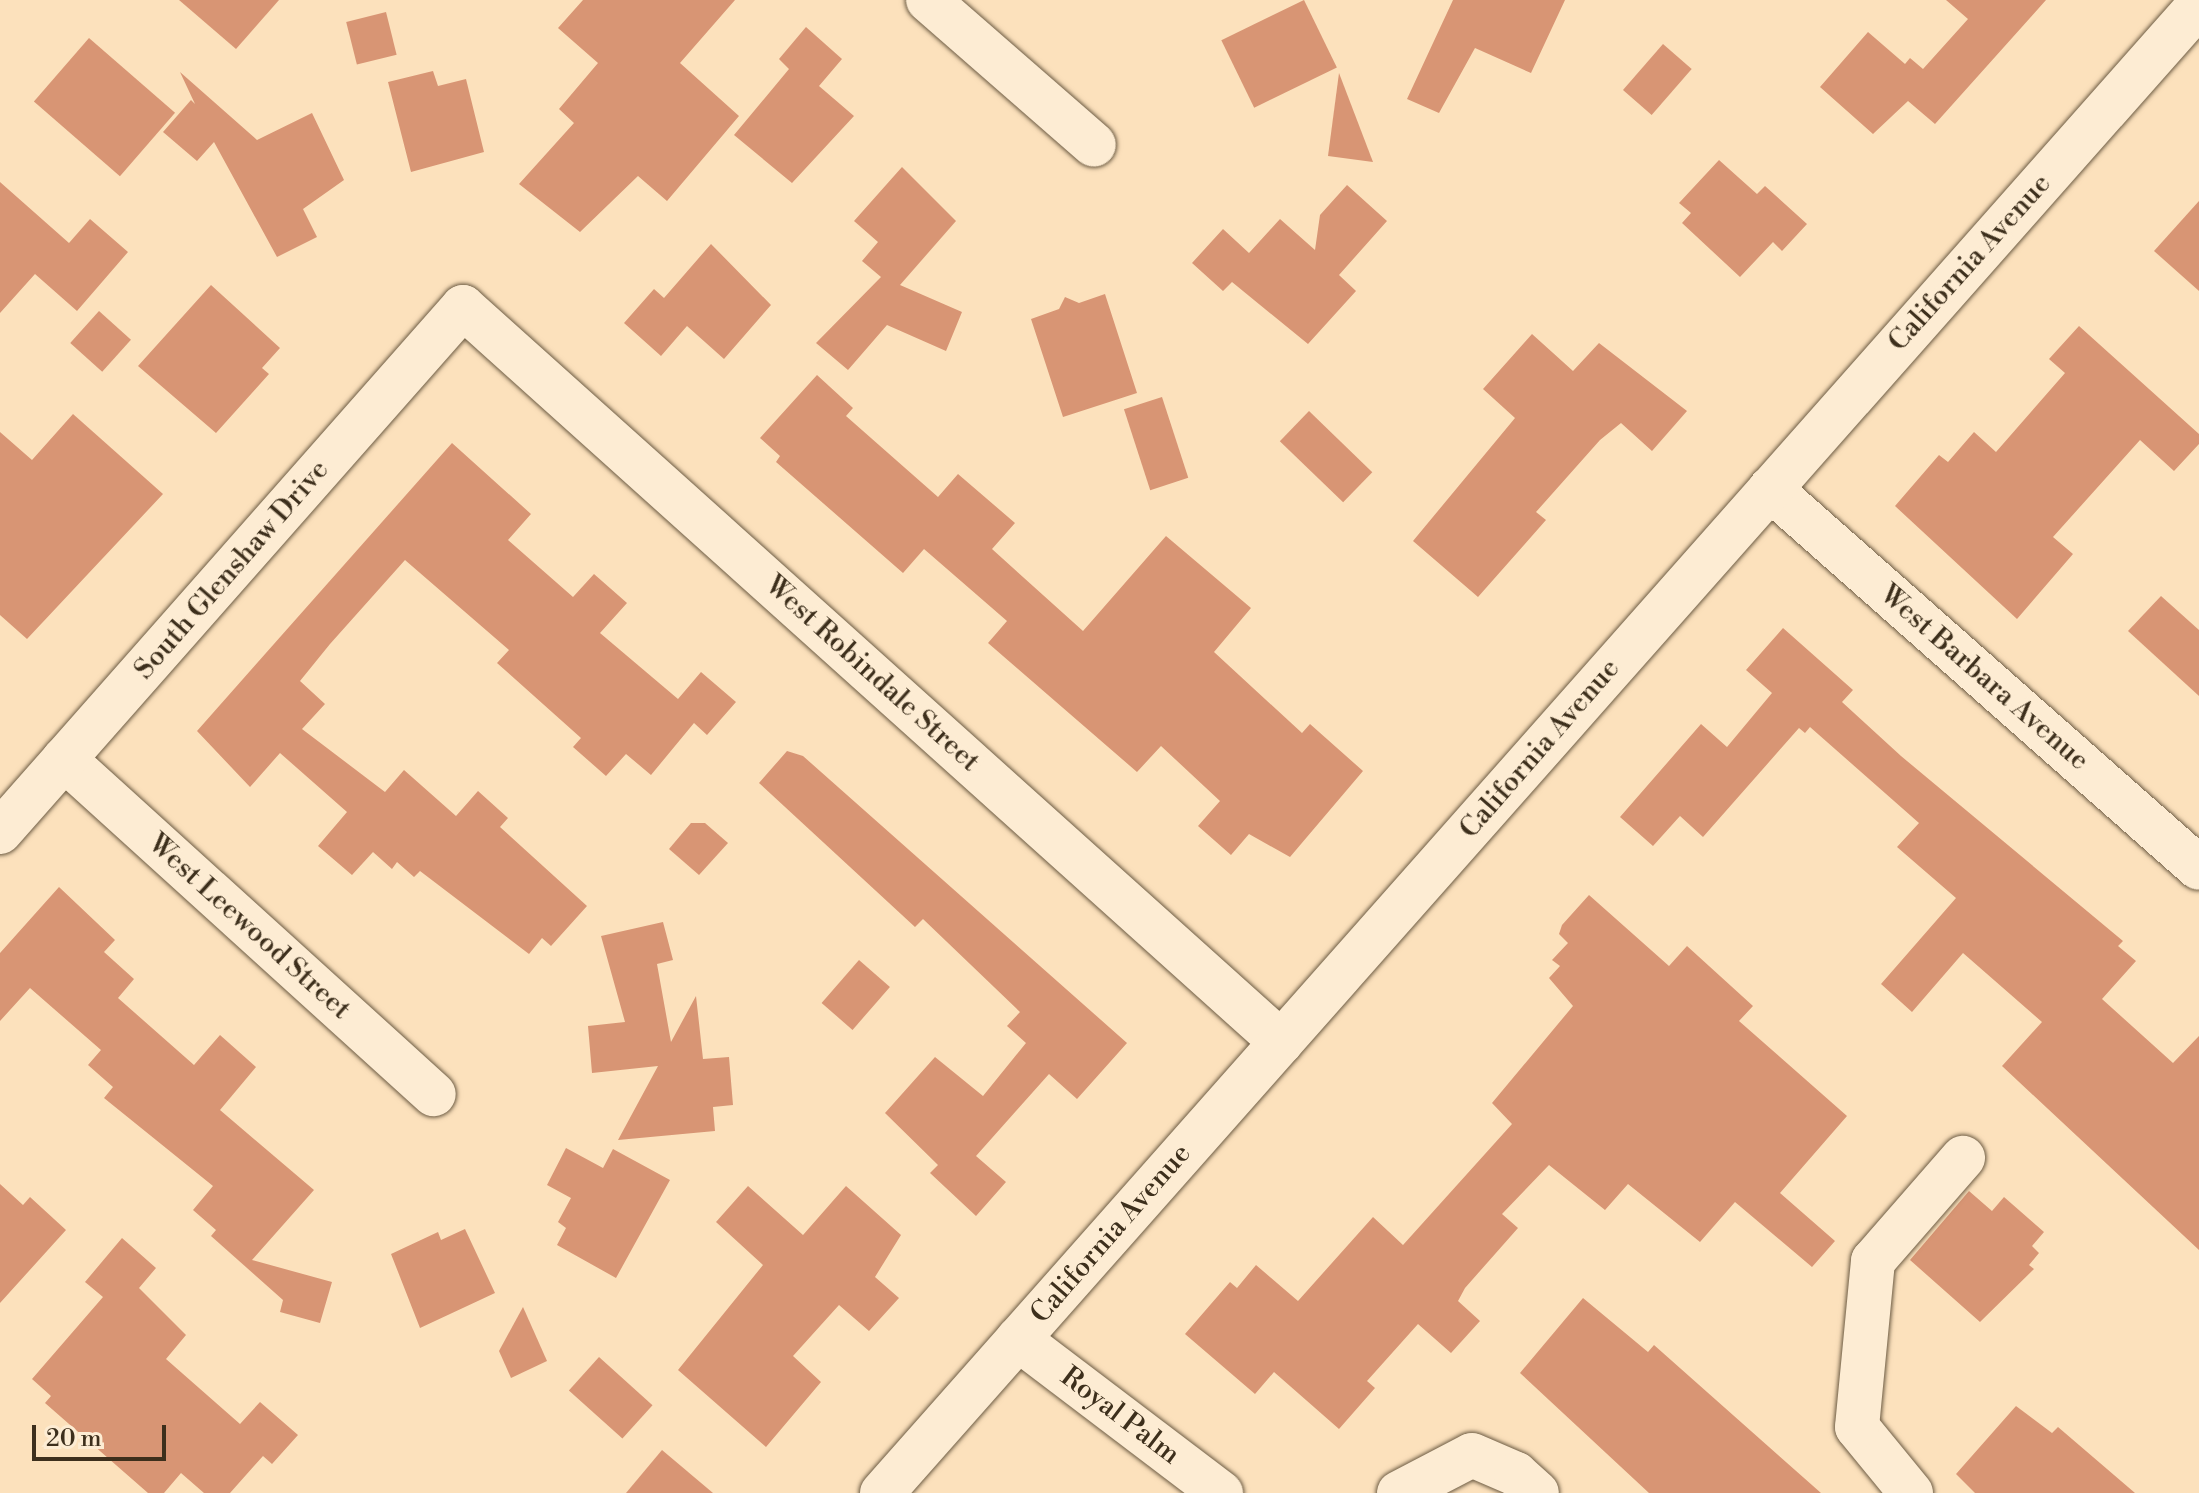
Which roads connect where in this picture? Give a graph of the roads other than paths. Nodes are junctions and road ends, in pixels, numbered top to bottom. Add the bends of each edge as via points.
1 (928, 0) edge
2 (2199, 5) edge
3 (1094, 145) dead end
4 (463, 307) joint
5 (1770, 489) junction
6 (64, 759) junction
7 (0, 832) edge
8 (2199, 868) edge
9 (1281, 1042) junction
10 (434, 1094) dead end
11 (1963, 1158) dead end
12 (1018, 1339) junction
13 (882, 1493) edge
14 (1221, 1493) edge
15 (1399, 1493) edge
16 (1537, 1493) edge
17 (1911, 1493) edge

1 - 3 street
2 - 5 street, California Avenue
4 - 6 street, South Glenshaw Drive
4 - 9 street, West Robindale Street
5 - 8 street, West Barbara Avenue
5 - 9 street, California Avenue
6 - 7 street, South Glenshaw Drive
6 - 10 street, West Leewood Street
9 - 12 street, California Avenue
11 - 17 street via 1873,1261 1857,1427
12 - 13 street, California Avenue
12 - 14 street, Royal Palm
15 - 16 street via 1472,1455 1516,1474

